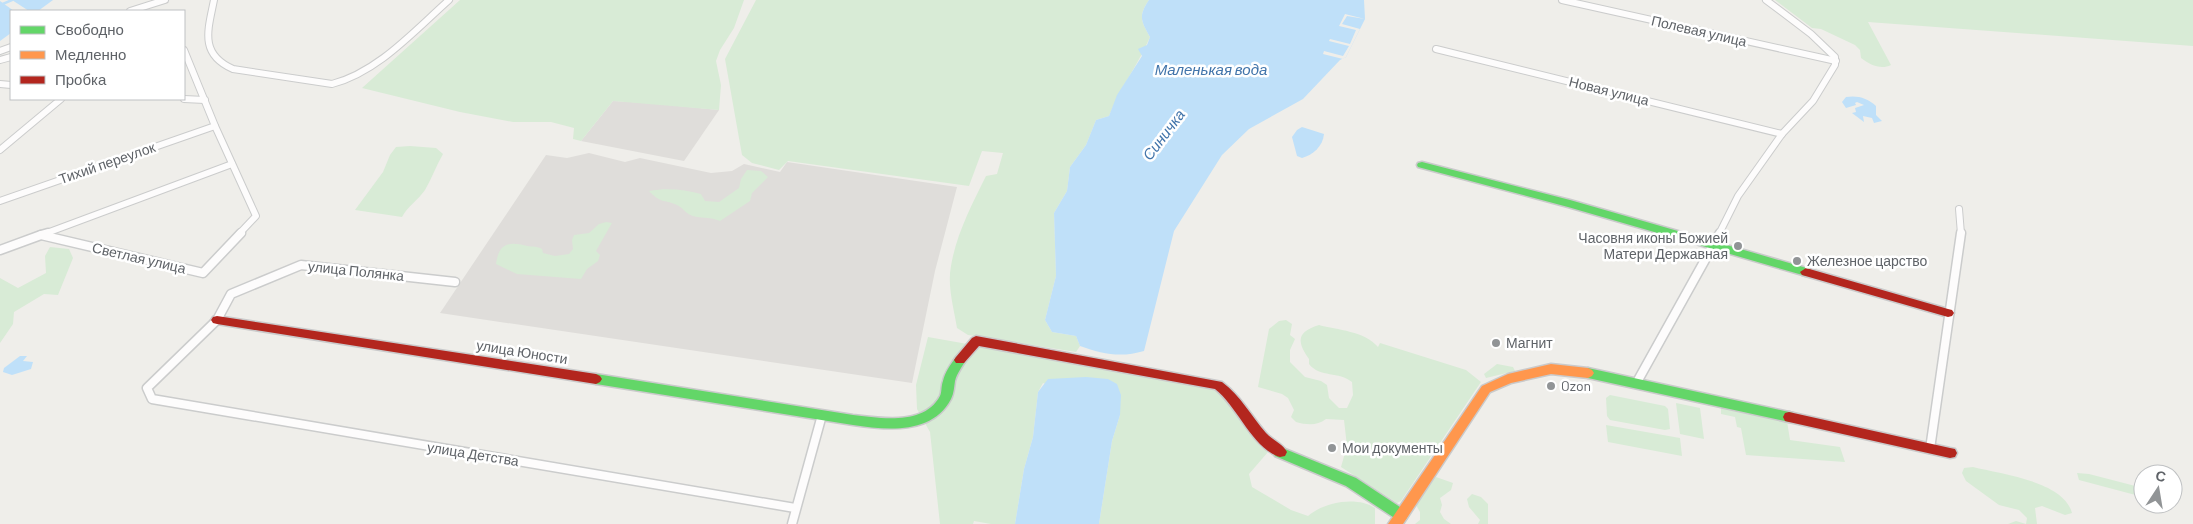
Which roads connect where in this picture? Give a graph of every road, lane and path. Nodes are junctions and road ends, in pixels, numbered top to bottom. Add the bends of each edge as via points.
1 (165, 0) edge
2 (214, 0) edge
3 (449, 0) edge
4 (1562, 0) edge
5 (1766, 0) edge
6 (133, 10) edge
7 (1436, 49) dead end
8 (185, 52) edge
9 (1835, 63) junction
10 (185, 99) edge
11 (60, 100) edge
12 (204, 100) junction
13 (215, 126) junction
14 (1782, 134) junction
15 (0, 150) edge
16 (232, 164) junction
17 (1422, 166) dead end
18 (0, 201) edge
19 (1959, 209) dead end
20 (40, 235) junction
21 (1713, 247) junction
22 (0, 250) edge
23 (456, 282) dead end
24 (1948, 313) junction
25 (217, 320) junction
26 (1637, 382) junction
27 (152, 400) joint
28 (822, 415) junction
29 (1930, 449) junction
30 (1950, 452) dead end
31 (796, 508) junction
32 (1398, 520) edge
33 (792, 524) edge

1 - 6 street
2 - 3 street via 209,51 221,66 332,84 365,71
4 - 9 street, Полевая улица
5 - 9 street via 1811,34 1835,57
7 - 14 street, Новая улица
8 - 12 street, Светлая улица
9 - 14 street via 1814,101
10 - 12 street
11 - 15 street
12 - 13 street, Светлая улица
13 - 16 street, Светлая улица
13 - 18 street, Тихий переулок
14 - 21 street via 1738,196
16 - 20 street
16 - 20 street, Светлая улица via 256,216 202,273
17 - 21 street via 1570,204
19 - 24 street via 1961,235
20 - 22 street
21 - 24 street
21 - 26 street
23 - 25 street, улица Полянка via 301,266 231,294
24 - 29 street
25 - 27 street, улица Полянка via 148,388
25 - 28 street, улица Юности
26 - 29 street
26 - 32 street via 1554,369 1490,386 1477,400
27 - 31 street, улица Детства
28 - 31 street
28 - 32 street, улица Юности via 900,424 924,418 946,398 958,364 966,350 976,342 1206,381 1235,396 1254,430 1268,444 1285,455 1343,478 1372,494
29 - 30 street
31 - 33 street

